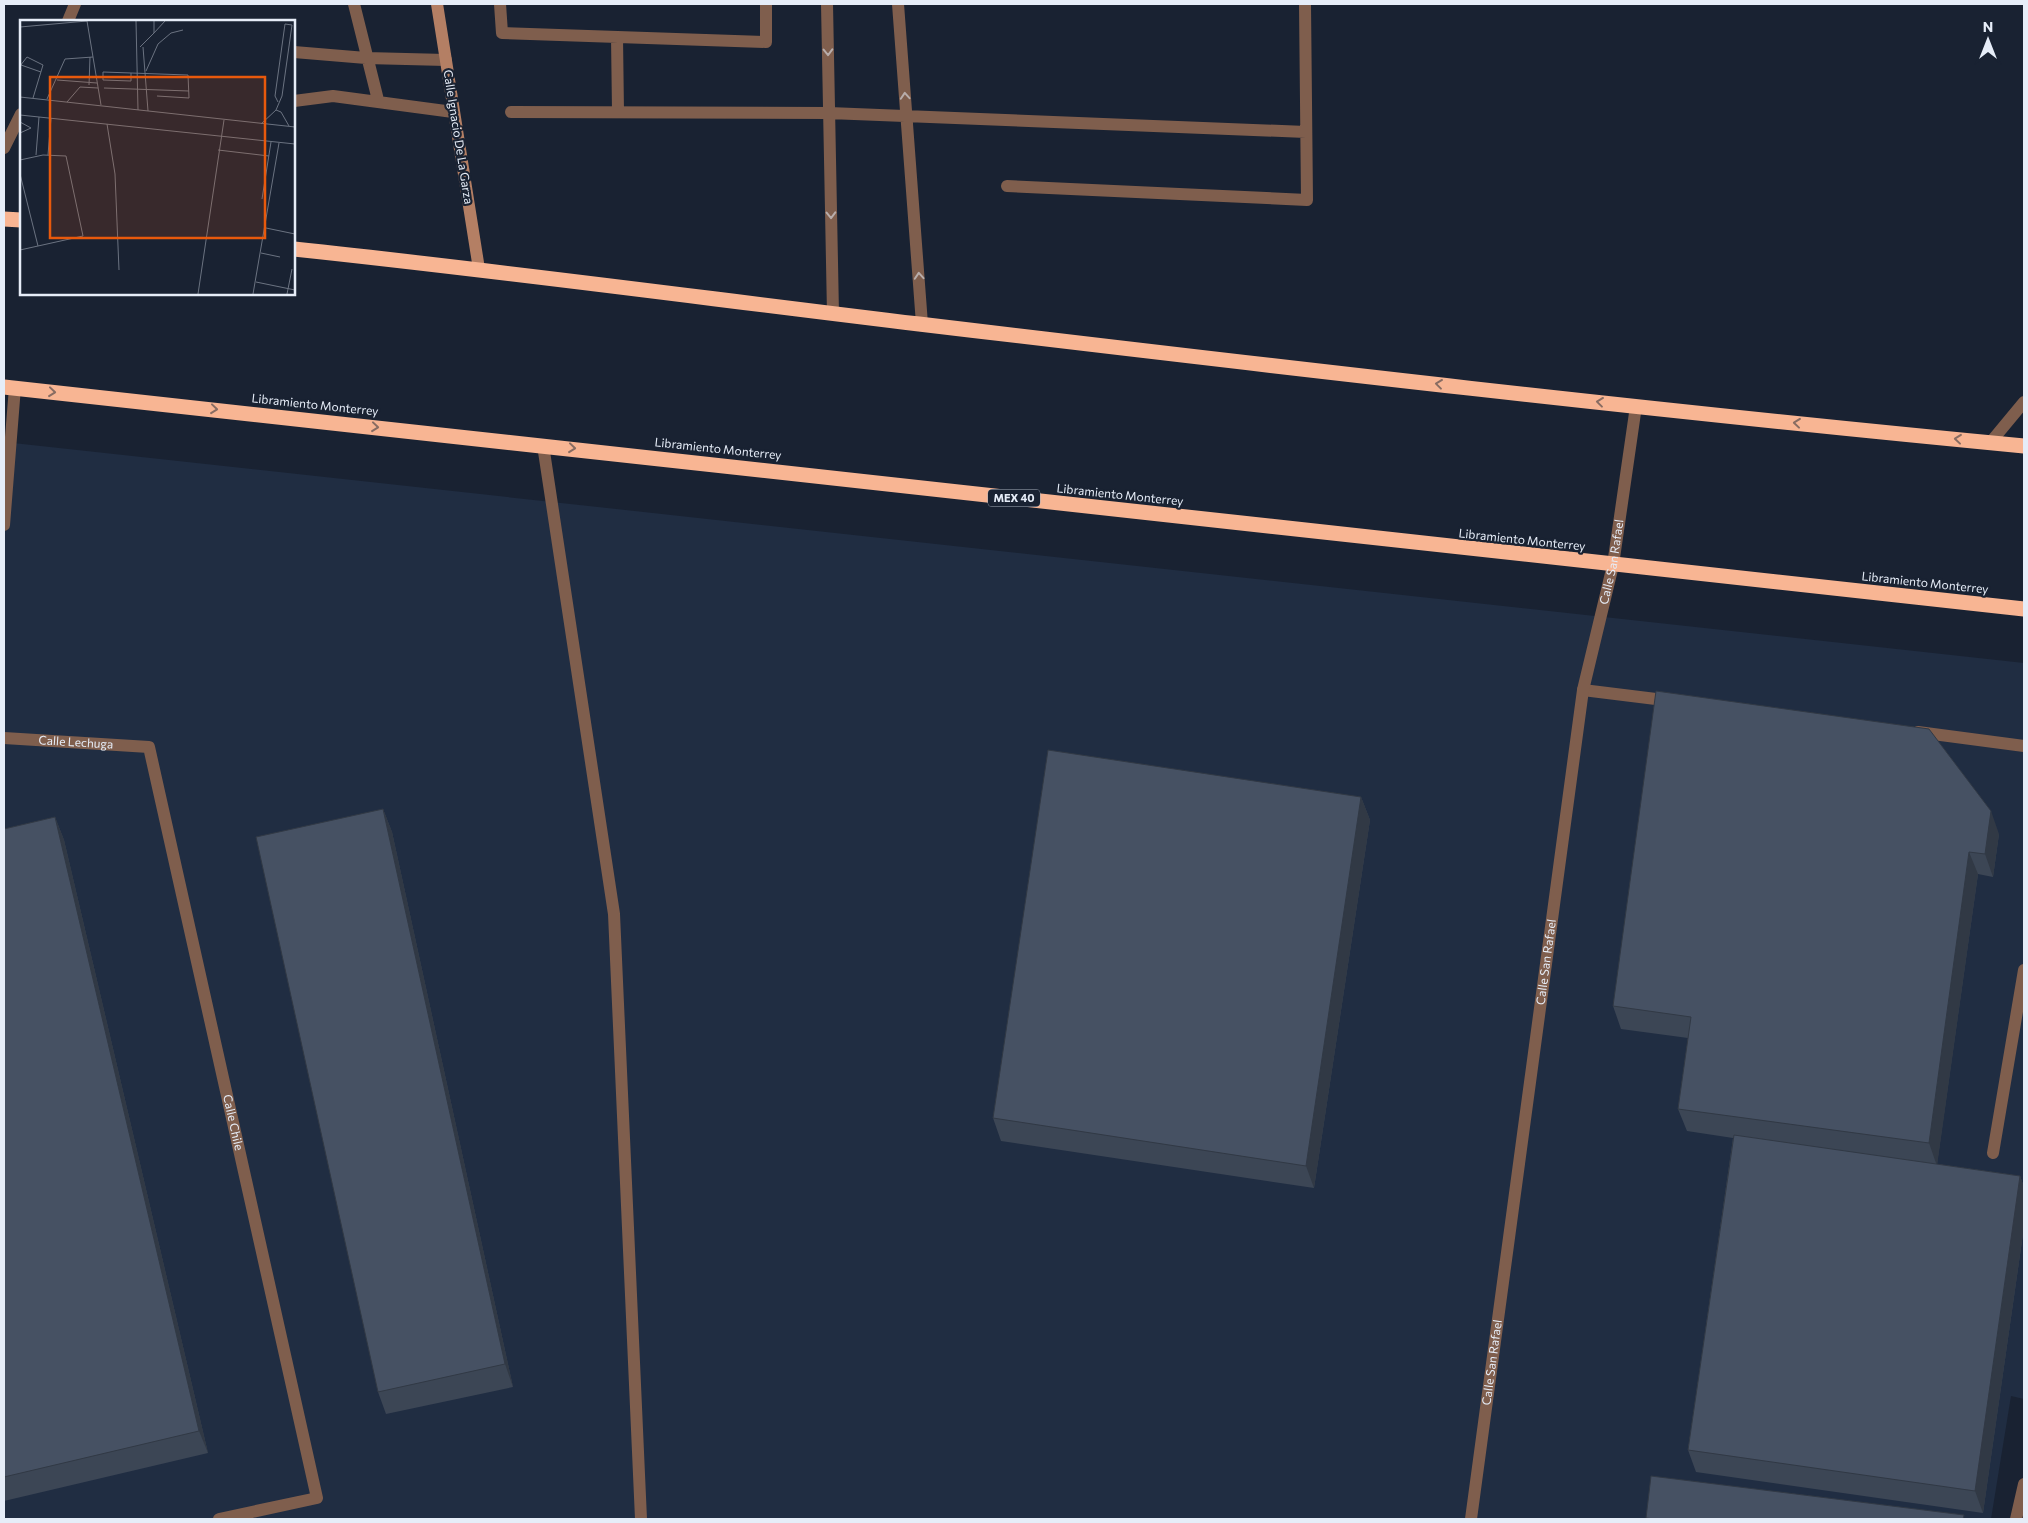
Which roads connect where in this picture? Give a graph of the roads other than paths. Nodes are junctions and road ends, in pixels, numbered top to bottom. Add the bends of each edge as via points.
1 (75, 4) edge
2 (354, 4) edge
3 (437, 4) edge
4 (500, 4) edge
5 (766, 4) edge
6 (827, 4) edge
7 (898, 4) edge
8 (1306, 4) edge
9 (68, 20) edge
10 (617, 37) junction
11 (295, 52) edge
12 (366, 58) junction
13 (446, 60) junction
14 (378, 100) junction
15 (295, 101) edge
16 (453, 112) junction
17 (511, 112) dead end
18 (618, 112) junction
19 (829, 113) junction
20 (20, 116) edge
21 (906, 116) junction
22 (1306, 132) junction
23 (4, 148) edge
24 (1007, 186) dead end
25 (4, 218) edge
26 (20, 220) edge
27 (295, 250) edge
28 (479, 269) junction
29 (833, 314) junction
30 (922, 324) junction
31 (9, 387) edge
32 (2024, 402) edge
33 (1636, 406) junction
34 (1990, 442) junction
35 (543, 445) junction
36 (2024, 446) edge
37 (4, 525) edge
38 (1614, 565) junction
39 (2024, 609) edge
40 (1583, 690) junction
41 (1681, 702) edge
42 (1907, 731) edge
43 (4, 738) edge
44 (2024, 746) edge
45 (149, 747) joint
46 (2024, 970) edge
47 (1993, 1153) dead end
48 (2024, 1484) edge
49 (219, 1519) edge
50 (641, 1519) edge
51 (1470, 1519) edge
52 (2016, 1519) edge

1 - 9 street
2 - 12 street
3 - 13 street, Calle Ignacio De La Garza
4 - 10 street via 502,33
5 - 10 street via 766,42
6 -> 19 street
21 -> 7 street
8 - 22 street
10 - 18 street
11 - 12 street
12 - 13 street
12 - 14 street
13 - 16 street, Calle Ignacio De La Garza
14 - 15 street via 334,96
14 - 16 street
16 - 28 street, Calle Ignacio De La Garza
17 - 18 street
18 - 19 street
19 - 21 street
19 -> 29 street
20 - 23 street
21 - 22 street
30 -> 21 street
22 - 24 street via 1307,200
25 - 26 highway
27 - 28 highway
28 - 29 highway
29 - 30 highway
33 -> 30 highway
31 -> 35 highway, Libramiento Monterrey / MEX 40
31 - 37 street
32 - 34 street
34 -> 33 highway
33 - 38 street, Calle San Rafael
34 - 36 highway
35 -> 38 highway, Libramiento Monterrey / MEX 40
35 - 50 street via 614,914
38 - 39 highway, Libramiento Monterrey / MEX 40
38 - 40 street, Calle San Rafael
40 - 41 street
40 - 51 street, Calle San Rafael
42 - 44 street
43 - 45 street, Calle Lechuga
45 - 49 street, Calle Chile via 317,1498
46 - 47 street
48 - 52 street

